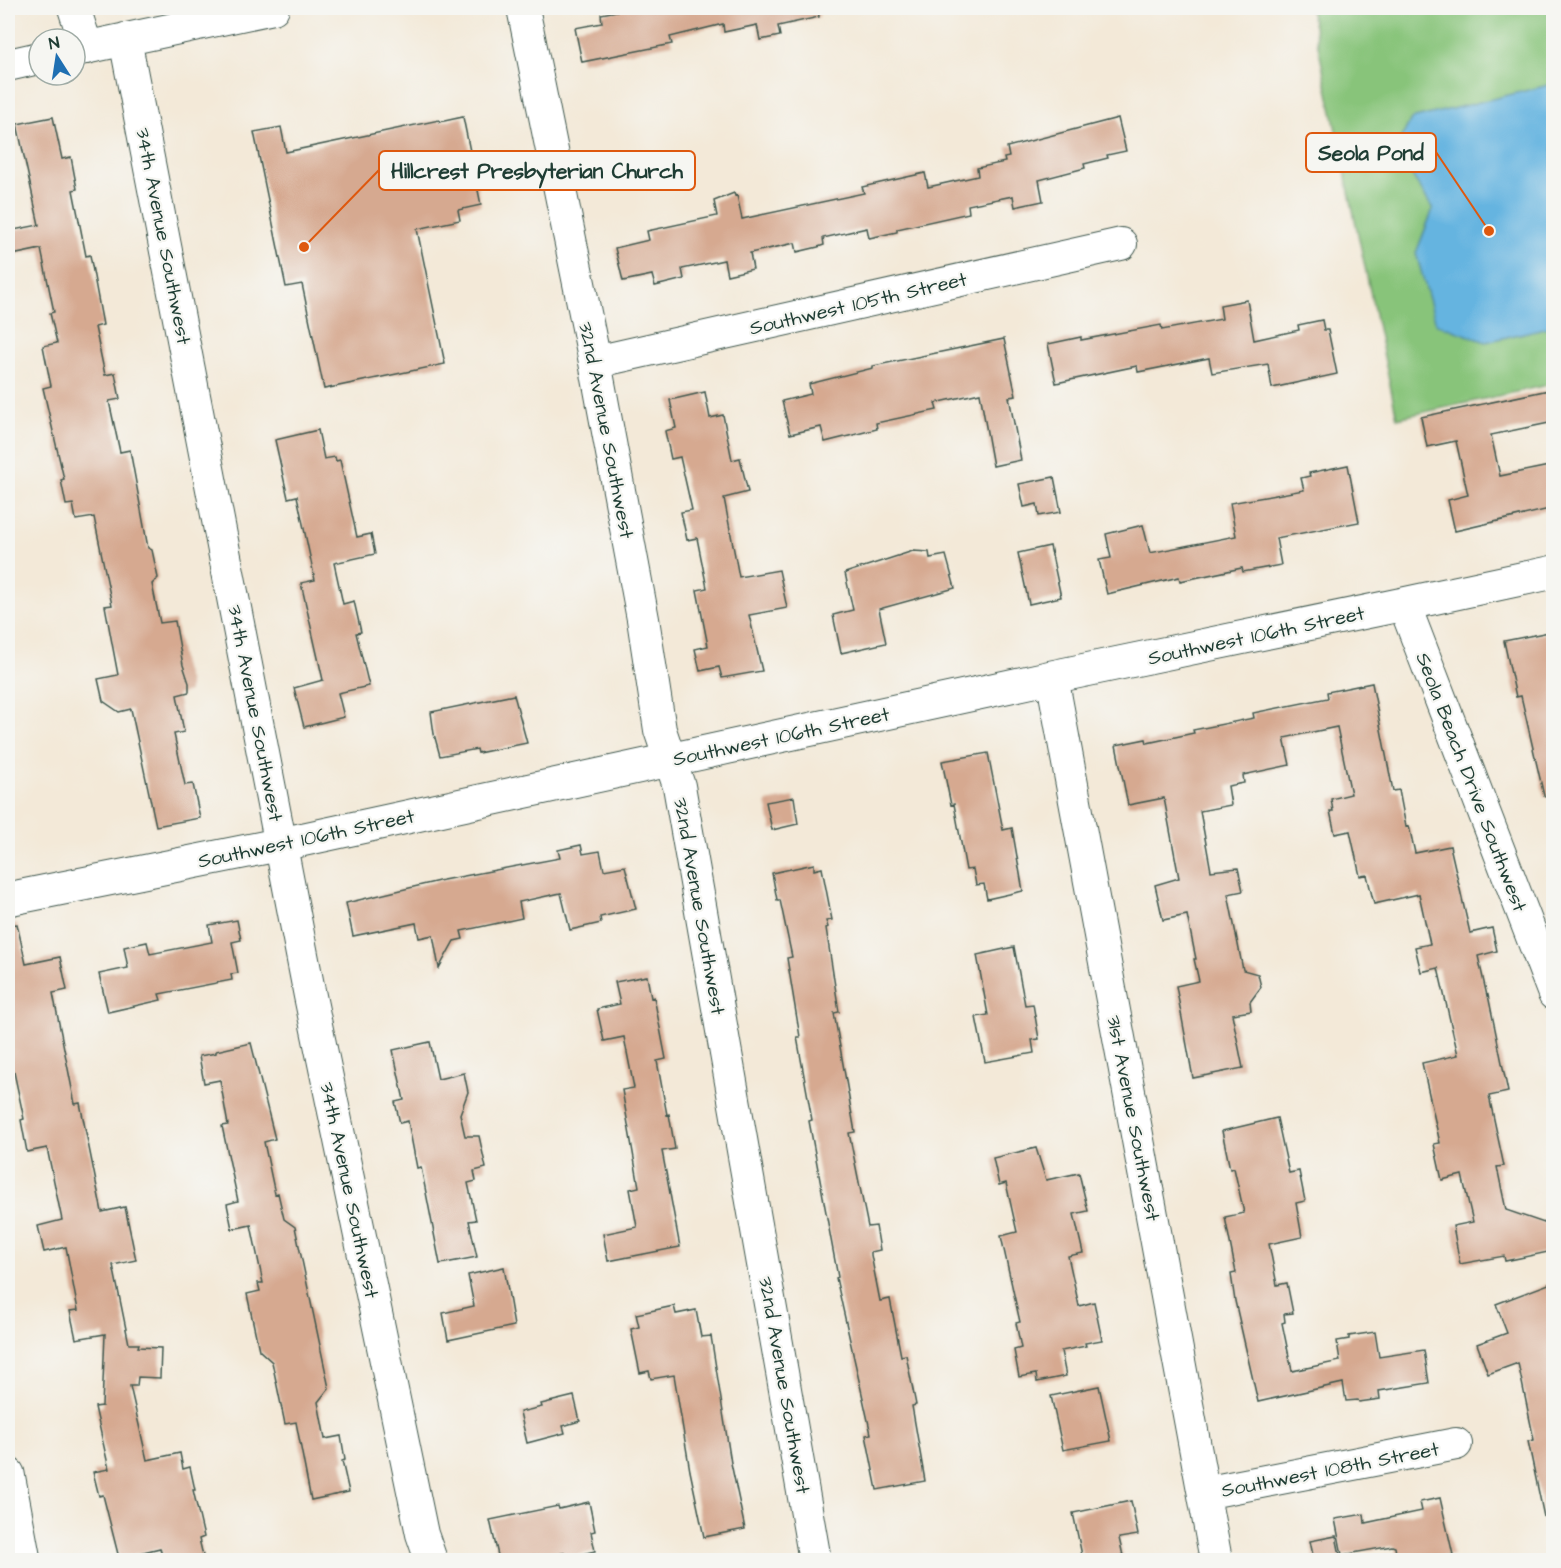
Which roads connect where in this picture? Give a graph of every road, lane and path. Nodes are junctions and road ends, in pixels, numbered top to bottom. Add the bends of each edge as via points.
1 (74, 8) edge
2 (273, 8) edge
3 (523, 8) edge
4 (77, 27) edge
5 (125, 39) junction
6 (87, 48) edge
7 (27, 61) edge
8 (8, 65) edge
9 (1121, 244) dead end
10 (595, 362) junction
11 (1554, 572) edge
12 (1404, 604) junction
13 (1052, 677) junction
14 (669, 760) junction
15 (282, 844) junction
16 (8, 899) edge
17 (1554, 994) edge
18 (1456, 1444) dead end
19 (8, 1474) edge
20 (1204, 1493) junction
21 (24, 1560) edge
22 (431, 1560) edge
23 (816, 1560) edge
24 (1216, 1560) edge

1 - 4 street
2 - 5 street
3 - 10 street, 32nd Avenue Southwest
5 - 6 street
5 - 15 street, 34th Avenue Southwest
7 - 8 street
9 - 10 street, Southwest 105th Street
10 - 14 street, 32nd Avenue Southwest via 660,730
11 - 12 street, Southwest 106th Street
12 - 13 street, Southwest 106th Street
12 - 17 street, Seola Beach Drive Southwest
13 - 14 street, Southwest 106th Street
13 - 20 street, 31st Avenue Southwest
14 - 15 street, Southwest 106th Street
14 - 23 street, 32nd Avenue Southwest via 679,786
15 - 16 street, Southwest 106th Street
15 - 22 street, 34th Avenue Southwest via 310,996 422,1534
18 - 20 street, Southwest 108th Street
19 - 21 street
20 - 24 street, 31st Avenue Southwest

